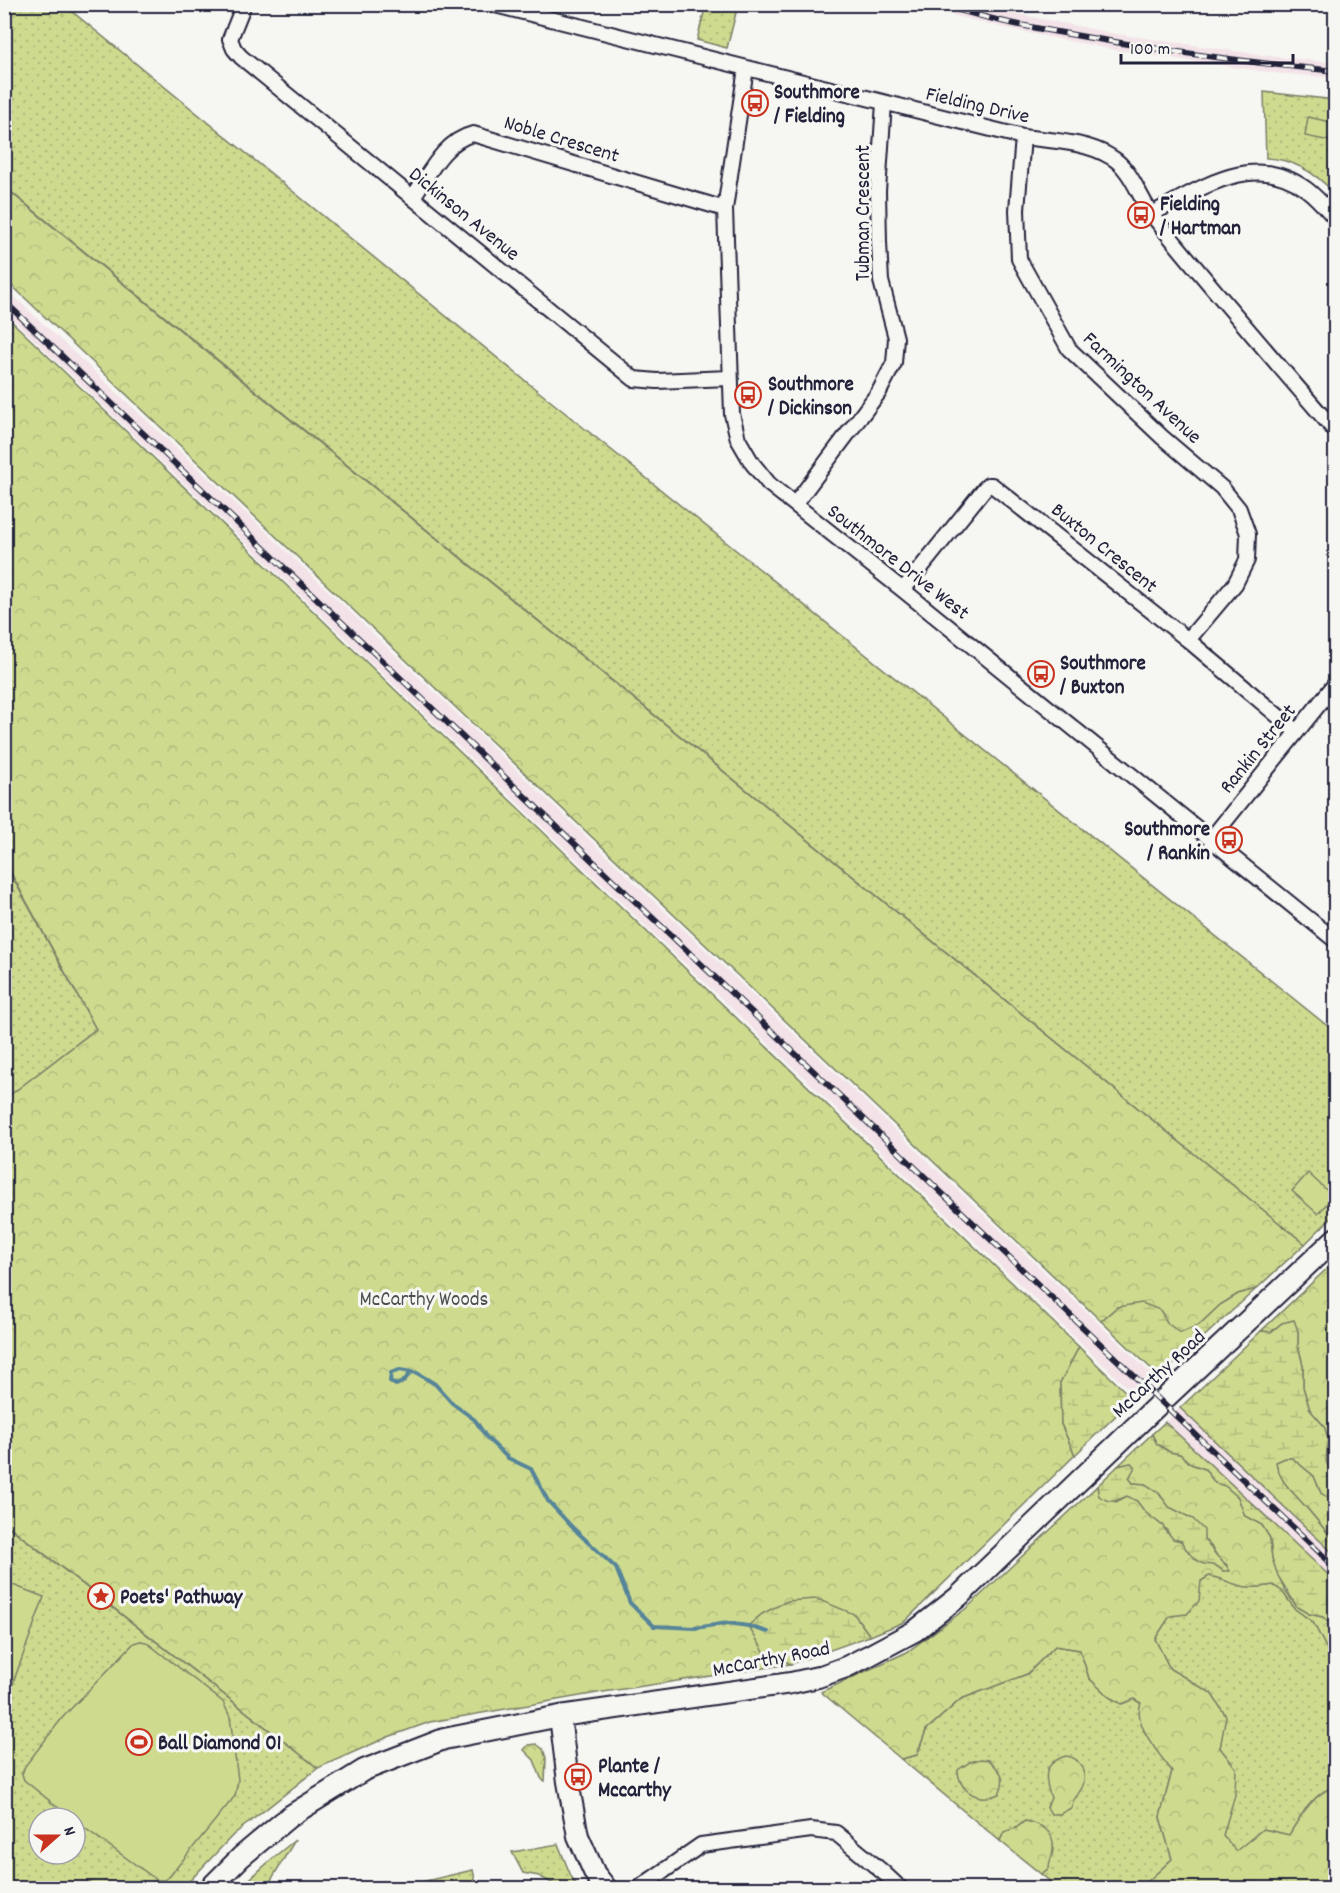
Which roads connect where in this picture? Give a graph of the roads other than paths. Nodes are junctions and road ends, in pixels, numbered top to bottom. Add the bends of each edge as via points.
1 (244, 4) edge
2 (491, 4) edge
3 (747, 68) junction
4 (884, 103) junction
5 (1023, 137) junction
6 (412, 197) junction
7 (725, 209) junction
8 (1151, 213) junction
9 (1335, 219) edge
10 (729, 378) junction
11 (1335, 432) edge
12 (795, 504) junction
13 (903, 590) junction
14 (1188, 640) junction
15 (1335, 684) edge
16 (1297, 732) junction
17 (1211, 839) junction
18 (1335, 941) edge
19 (1335, 1238) edge
20 (560, 1716) junction
21 (210, 1888) edge
22 (606, 1888) edge
23 (639, 1888) edge
24 (900, 1888) edge

1 - 6 street, Dickinson Avenue via 230,39 234,49
2 - 3 street, Fielding Drive
3 - 4 street, Fielding Drive
3 - 7 street, Southmore Drive West
4 - 5 street, Fielding Drive
4 - 12 street, Tubman Crescent via 879,242 881,281 896,338 894,363 879,392
5 - 8 street, Fielding Drive via 1100,150 1122,166
5 - 14 street, Farmington Avenue via 1017,210 1019,259 1069,349 1222,488 1239,509 1248,534 1247,560 1235,584
6 - 7 street, Noble Crescent via 450,144 474,134
6 - 10 street, Dickinson Avenue via 634,379
7 - 10 street, Southmore Drive West
8 - 9 street via 1230,175 1256,171 1282,176 1306,188
8 - 11 street, Fielding Drive
10 - 12 street, Southmore Drive West via 738,439 769,484
12 - 13 street, Southmore Drive West
13 - 14 street, Buxton Crescent via 985,488 992,485
13 - 17 street, Southmore Drive West
14 - 16 street, Buxton Crescent
15 - 16 street, Rankin Street
16 - 17 street, Rankin Street
17 - 18 street, Southmore Drive West
19 - 20 street, McCarthy Road via 958,1597 915,1632 818,1677
20 - 21 street, McCarthy Road via 444,1739 364,1770 290,1816
20 - 22 street via 578,1836 595,1874
23 - 24 street via 701,1845 811,1830 836,1833

